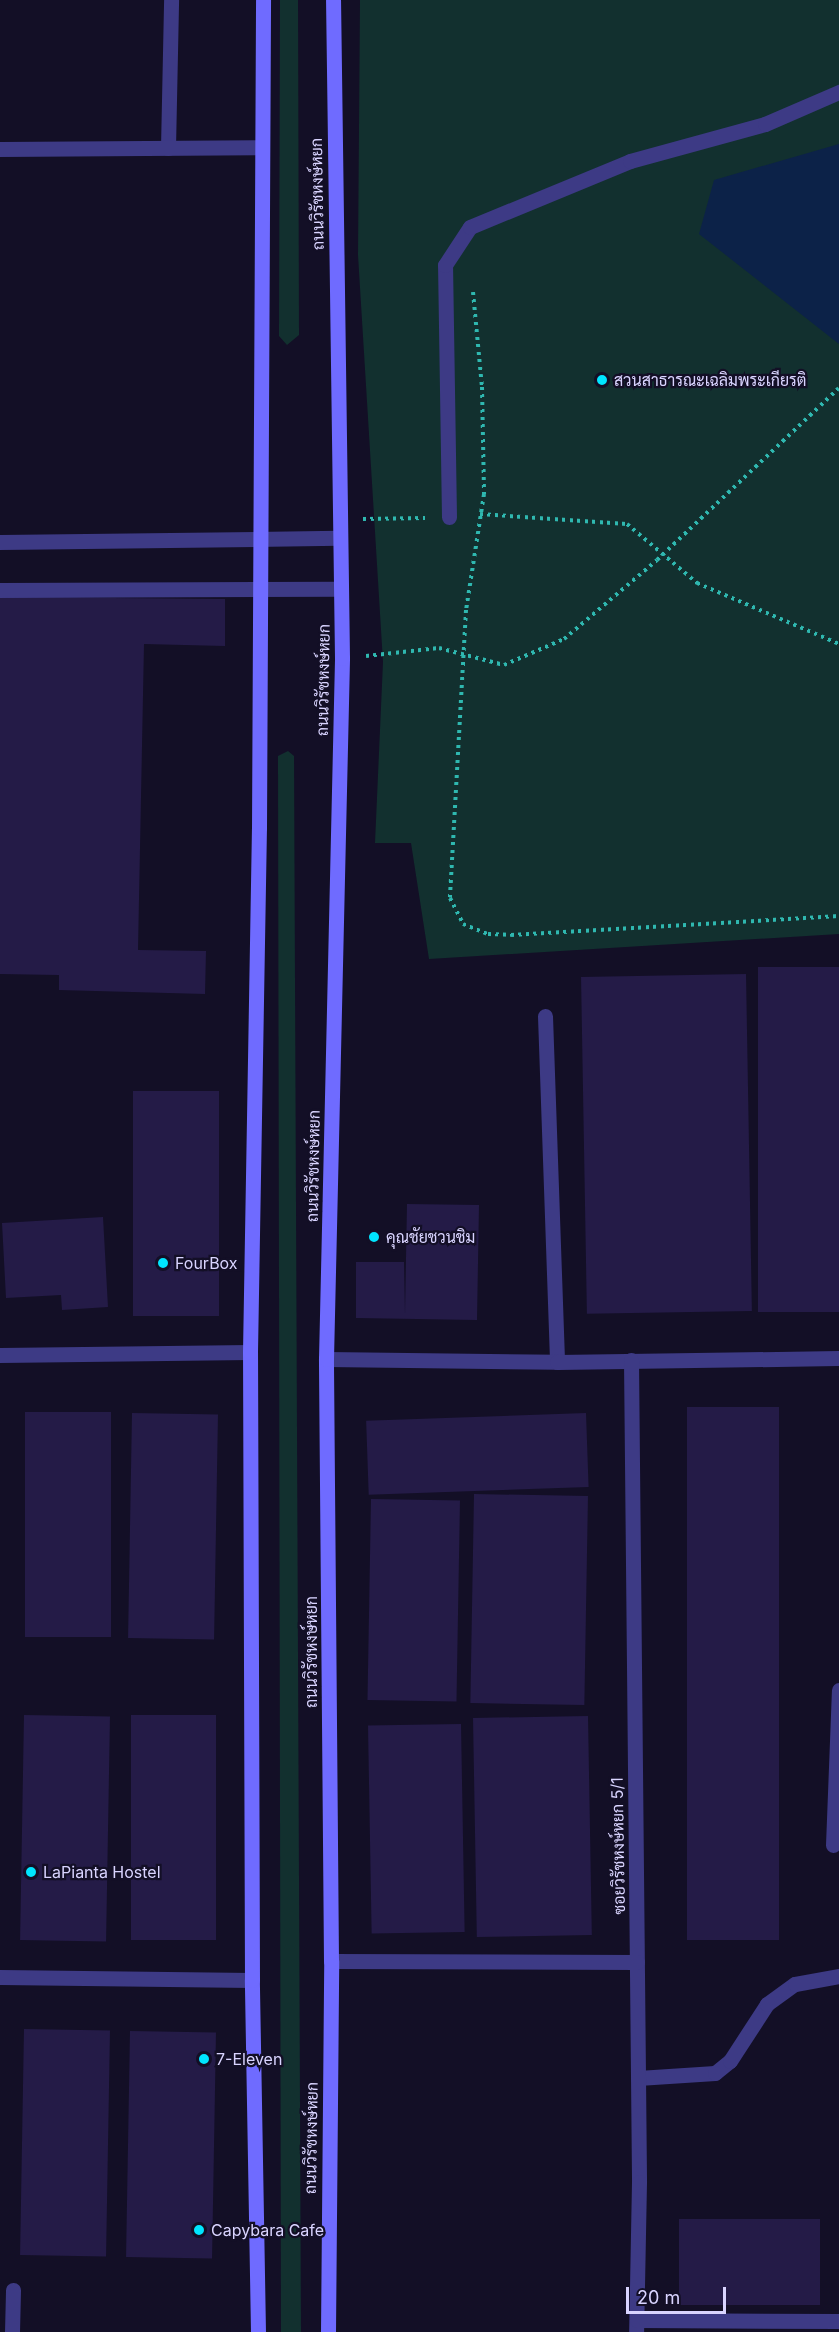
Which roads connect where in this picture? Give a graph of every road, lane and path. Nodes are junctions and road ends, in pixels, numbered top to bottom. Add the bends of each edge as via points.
1 (171, 0) edge
2 (263, 0) edge
3 (333, 0) edge
4 (839, 92) edge
5 (262, 147) junction
6 (168, 148) junction
7 (0, 149) edge
8 (472, 288) dead end
9 (839, 388) edge
10 (480, 514) junction
11 (448, 517) junction
12 (339, 519) junction
13 (261, 538) junction
14 (339, 538) junction
15 (0, 542) edge
16 (663, 554) junction
17 (260, 588) junction
18 (341, 589) junction
19 (0, 590) edge
20 (839, 644) edge
21 (464, 653) junction
22 (342, 658) junction
23 (839, 916) edge
24 (545, 1016) dead end
25 (250, 1352) junction
26 (0, 1355) edge
27 (839, 1358) edge
28 (326, 1359) junction
29 (631, 1360) junction
30 (557, 1362) junction
31 (839, 1690) edge
32 (833, 1845) dead end
33 (331, 1961) junction
34 (637, 1962) junction
35 (839, 1976) edge
36 (0, 1977) edge
37 (252, 1980) junction
38 (638, 2078) junction
39 (13, 2290) dead end
40 (839, 2321) edge
41 (637, 2326) edge
42 (12, 2332) edge
43 (258, 2332) edge
44 (328, 2332) edge

1 - 6 street
2 - 5 main road
3 - 12 main road, ถนนวิรัชหงษ์หยก
4 - 11 street via 765,124 630,161 470,227 445,265
5 - 6 street
5 - 13 main road
6 - 7 street
8 - 10 path via 482,387 484,494
9 - 16 path
10 - 11 path
10 - 16 path via 627,524
10 - 21 path
11 - 12 path
12 - 14 main road, ถนนวิรัชหงษ์หยก
13 - 14 street
13 - 15 street
13 - 17 main road
14 - 18 main road, ถนนวิรัชหงษ์หยก
16 - 20 path via 697,583
16 - 21 path via 564,639 504,665
17 - 18 street
17 - 19 street
17 - 25 main road
18 - 22 main road, ถนนวิรัชหงษ์หยก
21 - 22 path via 439,648
21 - 23 path via 450,898 463,924 488,934 512,935
22 - 28 main road, ถนนวิรัชหงษ์หยก
24 - 30 street
25 - 26 street
25 - 37 main road
27 - 29 street
28 - 30 street
28 - 33 main road, ถนนวิรัชหงษ์หยก
29 - 30 street
29 - 34 street, ซอยวิรัชหงษ์หยก 5/1
31 - 32 street
33 - 34 street
33 - 44 main road, ถนนวิรัชหงษ์หยก
34 - 38 street, ซอยวิรัชหงษ์หยก 5/1
35 - 38 street via 795,1984 767,2004 730,2061 716,2073
36 - 37 street
37 - 43 main road
38 - 41 street, ซอยวิรัชหงษ์หยก 5/1
39 - 42 street
40 - 41 street

